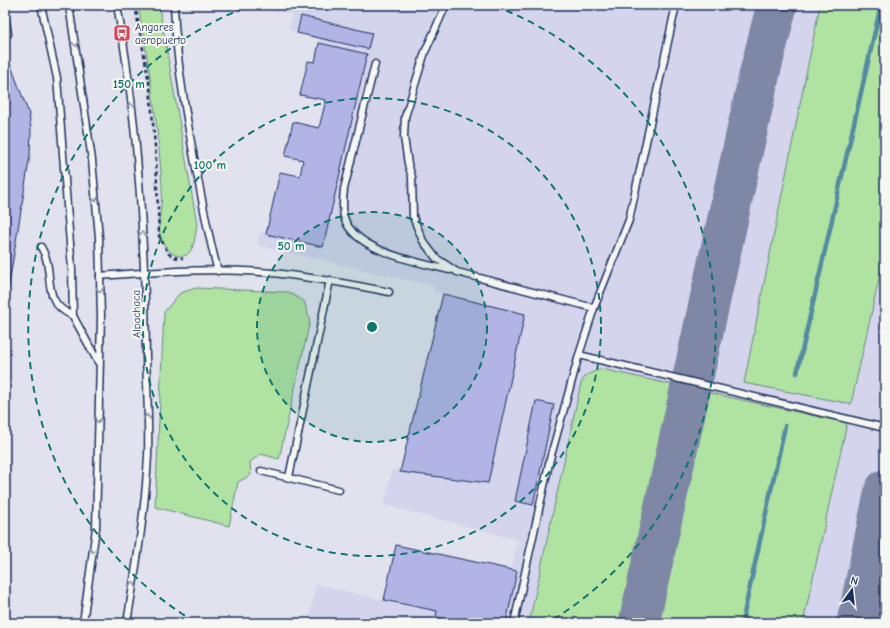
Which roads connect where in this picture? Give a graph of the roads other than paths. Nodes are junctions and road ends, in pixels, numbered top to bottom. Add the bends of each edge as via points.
1 (41, 5) edge
2 (70, 5) edge
3 (117, 5) edge
4 (174, 5) edge
5 (444, 5) edge
6 (676, 5) edge
7 (5, 14) edge
8 (8, 34) dead end
9 (375, 64) dead end
10 (41, 247) dead end
11 (218, 271) junction
12 (457, 272) junction
13 (146, 273) junction
14 (100, 276) junction
15 (330, 280) junction
16 (389, 292) dead end
17 (594, 308) junction
18 (73, 316) junction
19 (579, 355) junction
20 (99, 364) junction
21 (885, 428) edge
22 (262, 471) dead end
23 (289, 477) junction
24 (339, 490) dead end
25 (83, 623) edge
26 (127, 623) edge
27 (514, 623) edge

1 - 18 lane via 57,78 72,269
2 -> 14 lane via 92,160
13 -> 3 lane, Alpachaca via 137,162
4 - 11 lane via 175,33 188,122
5 - 12 lane via 408,103 404,137 412,177 413,217 418,231 436,258
6 - 17 lane via 629,220
7 - 8 lane
9 - 12 lane via 344,189 344,218 360,238 386,252
10 - 18 lane via 47,262 51,294 60,308
11 - 13 lane
11 - 15 lane via 271,273
12 - 17 lane
13 - 14 lane
26 -> 13 lane, Alpachaca via 148,456
14 -> 20 lane
15 - 16 lane
15 - 23 lane
17 - 19 lane
18 - 20 lane
19 - 21 lane
19 - 27 lane via 550,459
20 -> 25 lane via 96,528
22 - 23 lane
23 - 24 lane

